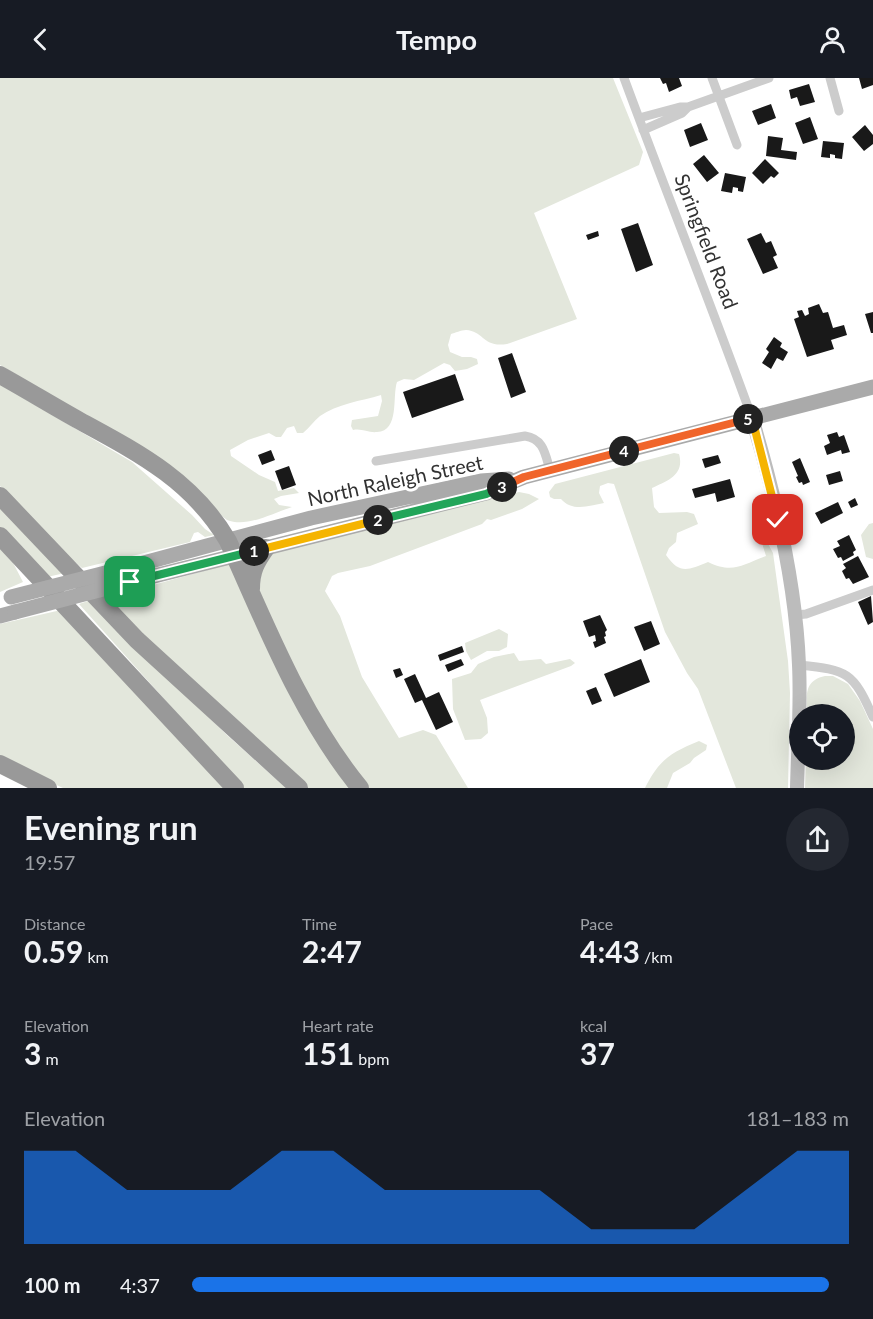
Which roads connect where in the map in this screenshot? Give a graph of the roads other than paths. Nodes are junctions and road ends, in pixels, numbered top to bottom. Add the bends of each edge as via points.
1 (624, 78) edge
2 (712, 78) edge
3 (769, 78) edge
4 (830, 78) edge
5 (718, 96) junction
6 (688, 107) junction
7 (838, 111) dead end
8 (639, 118) junction
9 (644, 129) junction
10 (737, 145) dead end
11 (0, 375) edge
12 (873, 387) edge
13 (752, 418) junction
14 (376, 461) dead end
15 (550, 470) junction
16 (524, 477) junction
17 (0, 496) edge
18 (0, 536) edge
19 (266, 548) junction
20 (231, 549) junction
21 (873, 590) edge
22 (251, 591) junction
23 (5, 598) edge
24 (795, 615) junction
25 (0, 616) edge
26 (799, 665) junction
27 (873, 717) edge
28 (0, 764) edge
29 (48, 788) edge
30 (235, 788) edge
31 (299, 788) edge
32 (360, 788) edge
33 (797, 788) edge

1 - 8 street, Springfield Road
2 - 5 street
3 - 5 street
4 - 7 street
5 - 6 street
5 - 10 street
6 - 8 street
6 - 9 street
8 - 9 street, Springfield Road
9 - 13 street, Springfield Road
11 - 20 highway via 122,443 176,479 215,520
12 - 13 main road
13 - 15 main road
13 - 24 main road via 778,520
14 - 15 street via 525,436 539,440
15 - 16 main road
16 - 19 main road, North Raleigh Street via 486,494
16 - 20 main road, North Raleigh Street via 470,483 312,518
17 - 31 highway via 137,640
18 - 30 highway
19 - 20 main road, North Raleigh Street
19 - 22 highway via 251,575
20 - 22 highway
20 - 23 main road, North Raleigh Street, bridge via 125,567
20 - 25 main road, North Raleigh Street, bridge via 130,582
21 - 24 street
22 - 32 highway via 298,693
24 - 26 main road
26 - 27 street via 827,668 849,676 858,685
26 - 33 main road
28 - 29 highway

